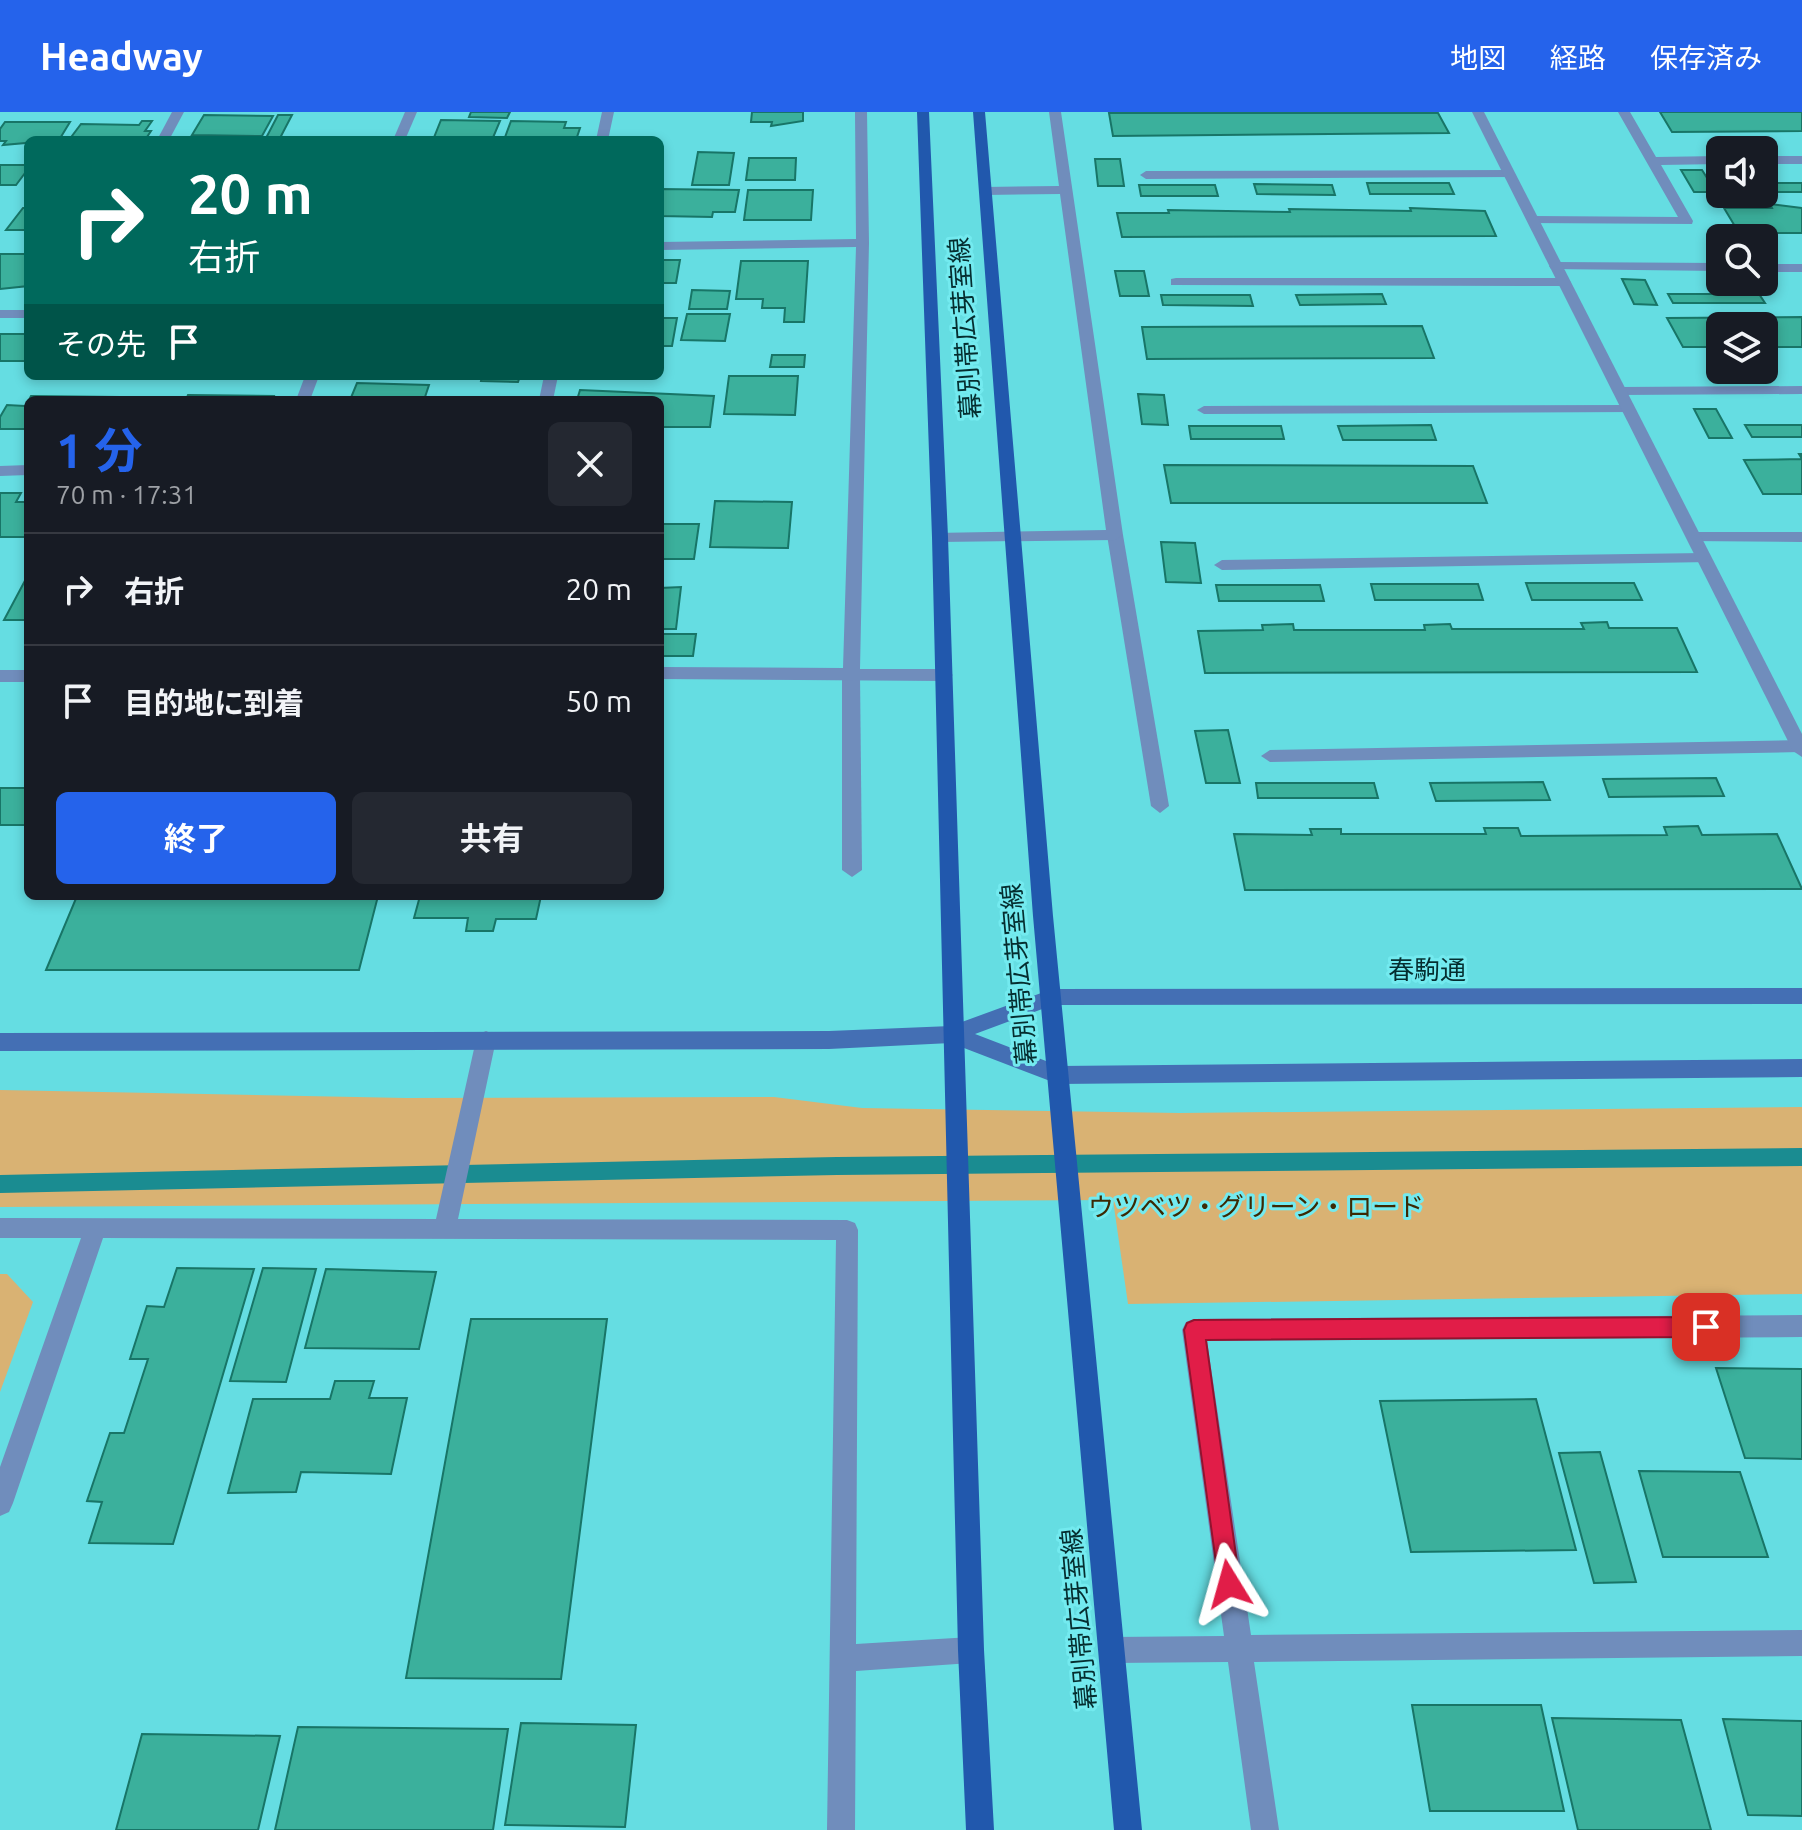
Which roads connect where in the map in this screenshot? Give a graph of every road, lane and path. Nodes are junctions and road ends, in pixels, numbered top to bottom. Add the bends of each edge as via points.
1 (178, 112) edge
2 (411, 112) edge
3 (608, 112) edge
4 (861, 112) edge
5 (923, 112) edge
6 (979, 112) edge
7 (1055, 112) edge
8 (1478, 112) edge
9 (1624, 112) edge
10 (165, 136) edge
11 (401, 136) edge
12 (603, 136) edge
13 (1706, 160) edge
14 (1778, 160) edge
15 (1802, 160) edge
16 (1655, 161) junction
17 (1509, 174) junction
18 (1146, 175) dead end
19 (1066, 190) junction
20 (985, 191) junction
21 (1533, 220) junction
22 (863, 243) junction
23 (664, 246) edge
24 (1556, 266) junction
25 (1706, 267) edge
26 (1778, 268) edge
27 (1802, 268) edge
28 (1176, 282) dead end
29 (1564, 282) junction
30 (0, 314) edge
31 (24, 314) edge
32 (1802, 390) edge
33 (1620, 391) junction
34 (1628, 409) junction
35 (1204, 410) dead end
36 (24, 470) edge
37 (0, 471) edge
38 (1115, 535) junction
39 (1010, 536) junction
40 (940, 537) junction
41 (1695, 537) junction
42 (1802, 537) edge
43 (1704, 558) junction
44 (1222, 565) dead end
45 (664, 673) edge
46 (851, 675) junction
47 (944, 675) junction
48 (0, 676) edge
49 (24, 676) edge
50 (1801, 749) edge
51 (1270, 756) dead end
52 (1160, 806) dead end
53 (852, 870) dead end
54 (1802, 996) edge
55 (1052, 997) junction
56 (952, 1034) junction
57 (486, 1040) junction
58 (0, 1042) edge
59 (1802, 1068) edge
60 (1058, 1075) junction
61 (96, 1227) junction
62 (0, 1228) edge
63 (445, 1228) junction
64 (1802, 1326) edge
65 (0, 1503) edge
66 (1802, 1643) edge
67 (1237, 1647) junction
68 (971, 1650) junction
69 (1113, 1650) junction
70 (844, 1658) junction
71 (841, 1830) edge
72 (980, 1830) edge
73 (1128, 1830) edge
74 (1265, 1830) edge

1 - 10 street
2 - 11 street
3 - 12 street
4 - 22 street
5 - 40 main road, 幕別帯広芽室線
6 - 20 main road, 幕別帯広芽室線
7 - 19 street
8 - 17 street
9 - 16 street
13 - 16 street
14 - 15 street
16 - 21 street via 1687,221
17 - 18 street
17 - 21 street
19 - 20 street
19 - 38 street
20 - 39 main road, 幕別帯広芽室線
21 - 24 street
22 - 23 street
22 - 46 street
24 - 25 street
24 - 29 street
26 - 27 street
28 - 29 street
29 - 33 street
30 - 31 street
32 - 33 street
33 - 34 street
34 - 35 street
34 - 41 street
36 - 37 street
38 - 39 street
38 - 52 street
39 - 40 street
39 - 55 main road, 幕別帯広芽室線
40 - 47 main road, 幕別帯広芽室線
41 - 42 street
41 - 43 street
43 - 44 street
43 - 50 street
45 - 46 street
46 - 47 street
46 - 53 street
47 - 56 main road, 幕別帯広芽室線
48 - 49 street
50 - 51 street
54 - 55 street, 春駒通
55 - 56 street
55 - 60 main road, 幕別帯広芽室線
56 - 57 street via 829,1040
56 - 60 street
56 - 68 main road, 幕別帯広芽室線
57 - 58 street
57 - 63 street
59 - 60 street
60 - 69 main road, 幕別帯広芽室線
61 - 62 street
61 - 63 street
61 - 65 street
63 - 70 street via 847,1230
64 - 67 street via 1194,1330
66 - 67 street
67 - 69 street
67 - 74 street
68 - 70 street
68 - 72 main road, 幕別帯広芽室線
69 - 73 main road, 幕別帯広芽室線
70 - 71 street

